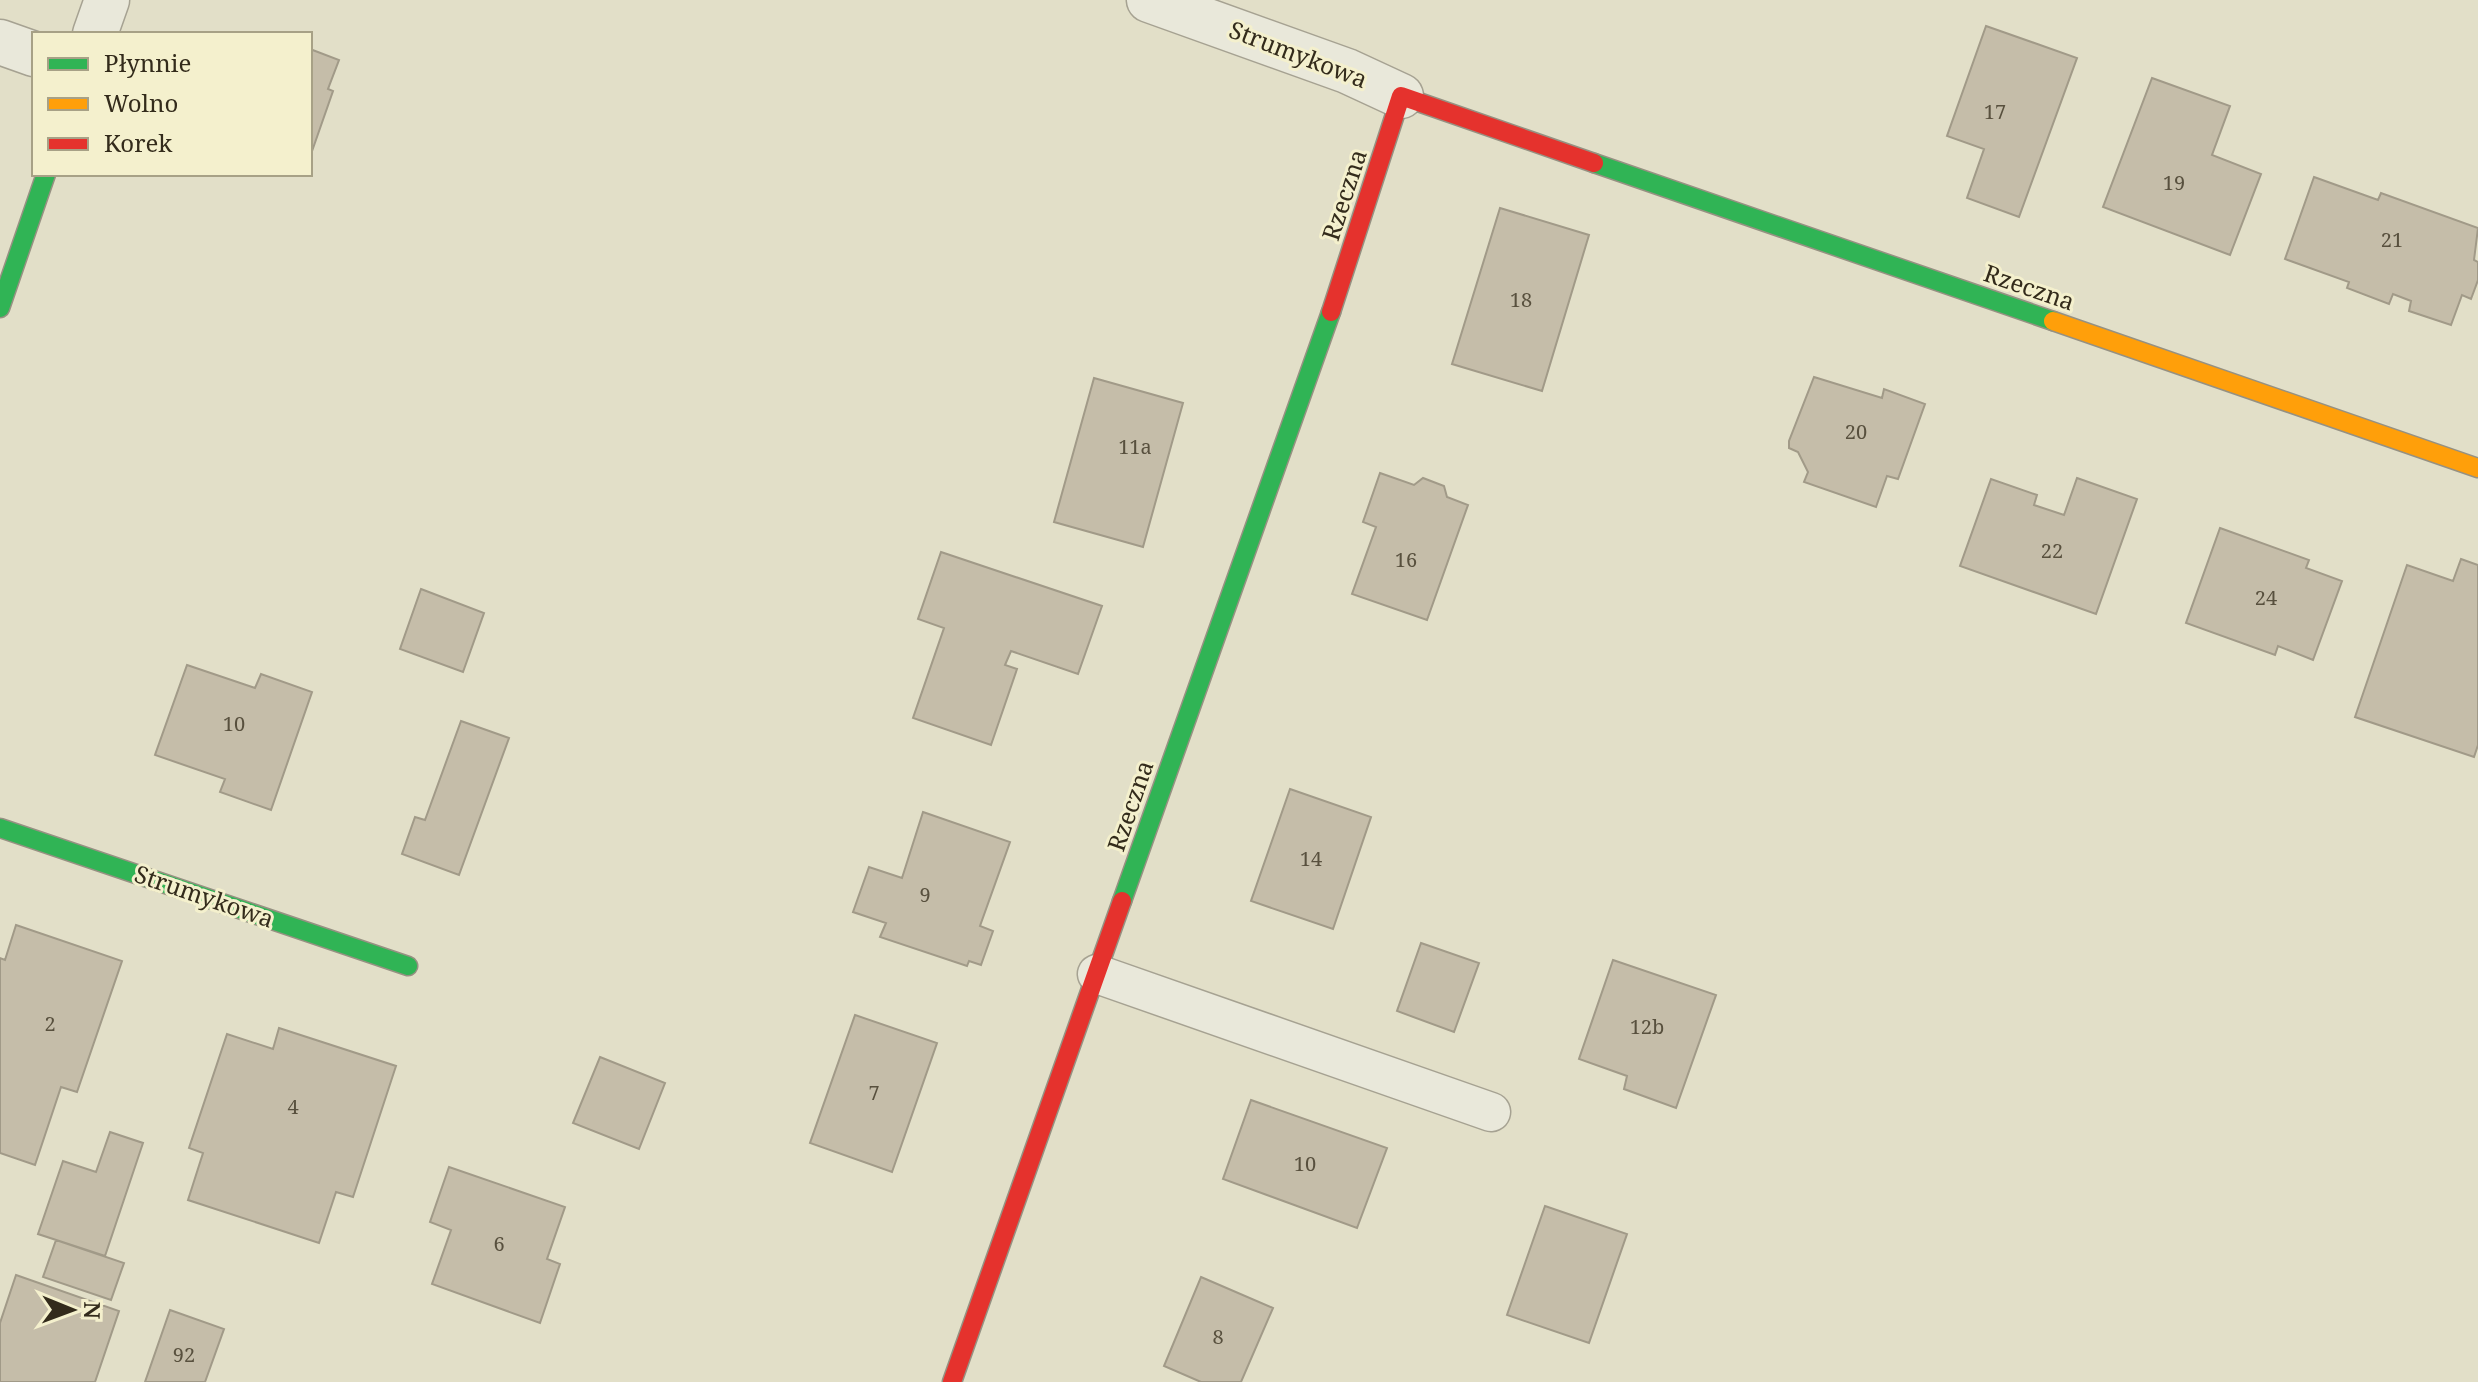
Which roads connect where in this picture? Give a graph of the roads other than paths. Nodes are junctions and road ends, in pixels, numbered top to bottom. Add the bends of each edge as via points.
1 (107, 0) edge
2 (1149, 0) edge
3 (96, 32) edge
4 (0, 42) edge
5 (32, 53) edge
6 (1401, 96) junction
7 (45, 176) edge
8 (0, 308) edge
9 (2478, 468) edge
10 (0, 828) edge
11 (408, 966) dead end
12 (1097, 974) junction
13 (1491, 1112) dead end
14 (952, 1382) edge

1 - 3 street
2 - 6 street, Strumykowa via 1347,71
4 - 5 street
6 - 9 street, Rzeczna
6 - 12 street, Rzeczna via 1359,232
7 - 8 street
10 - 11 street, Strumykowa
12 - 13 lane
12 - 14 street, Rzeczna

